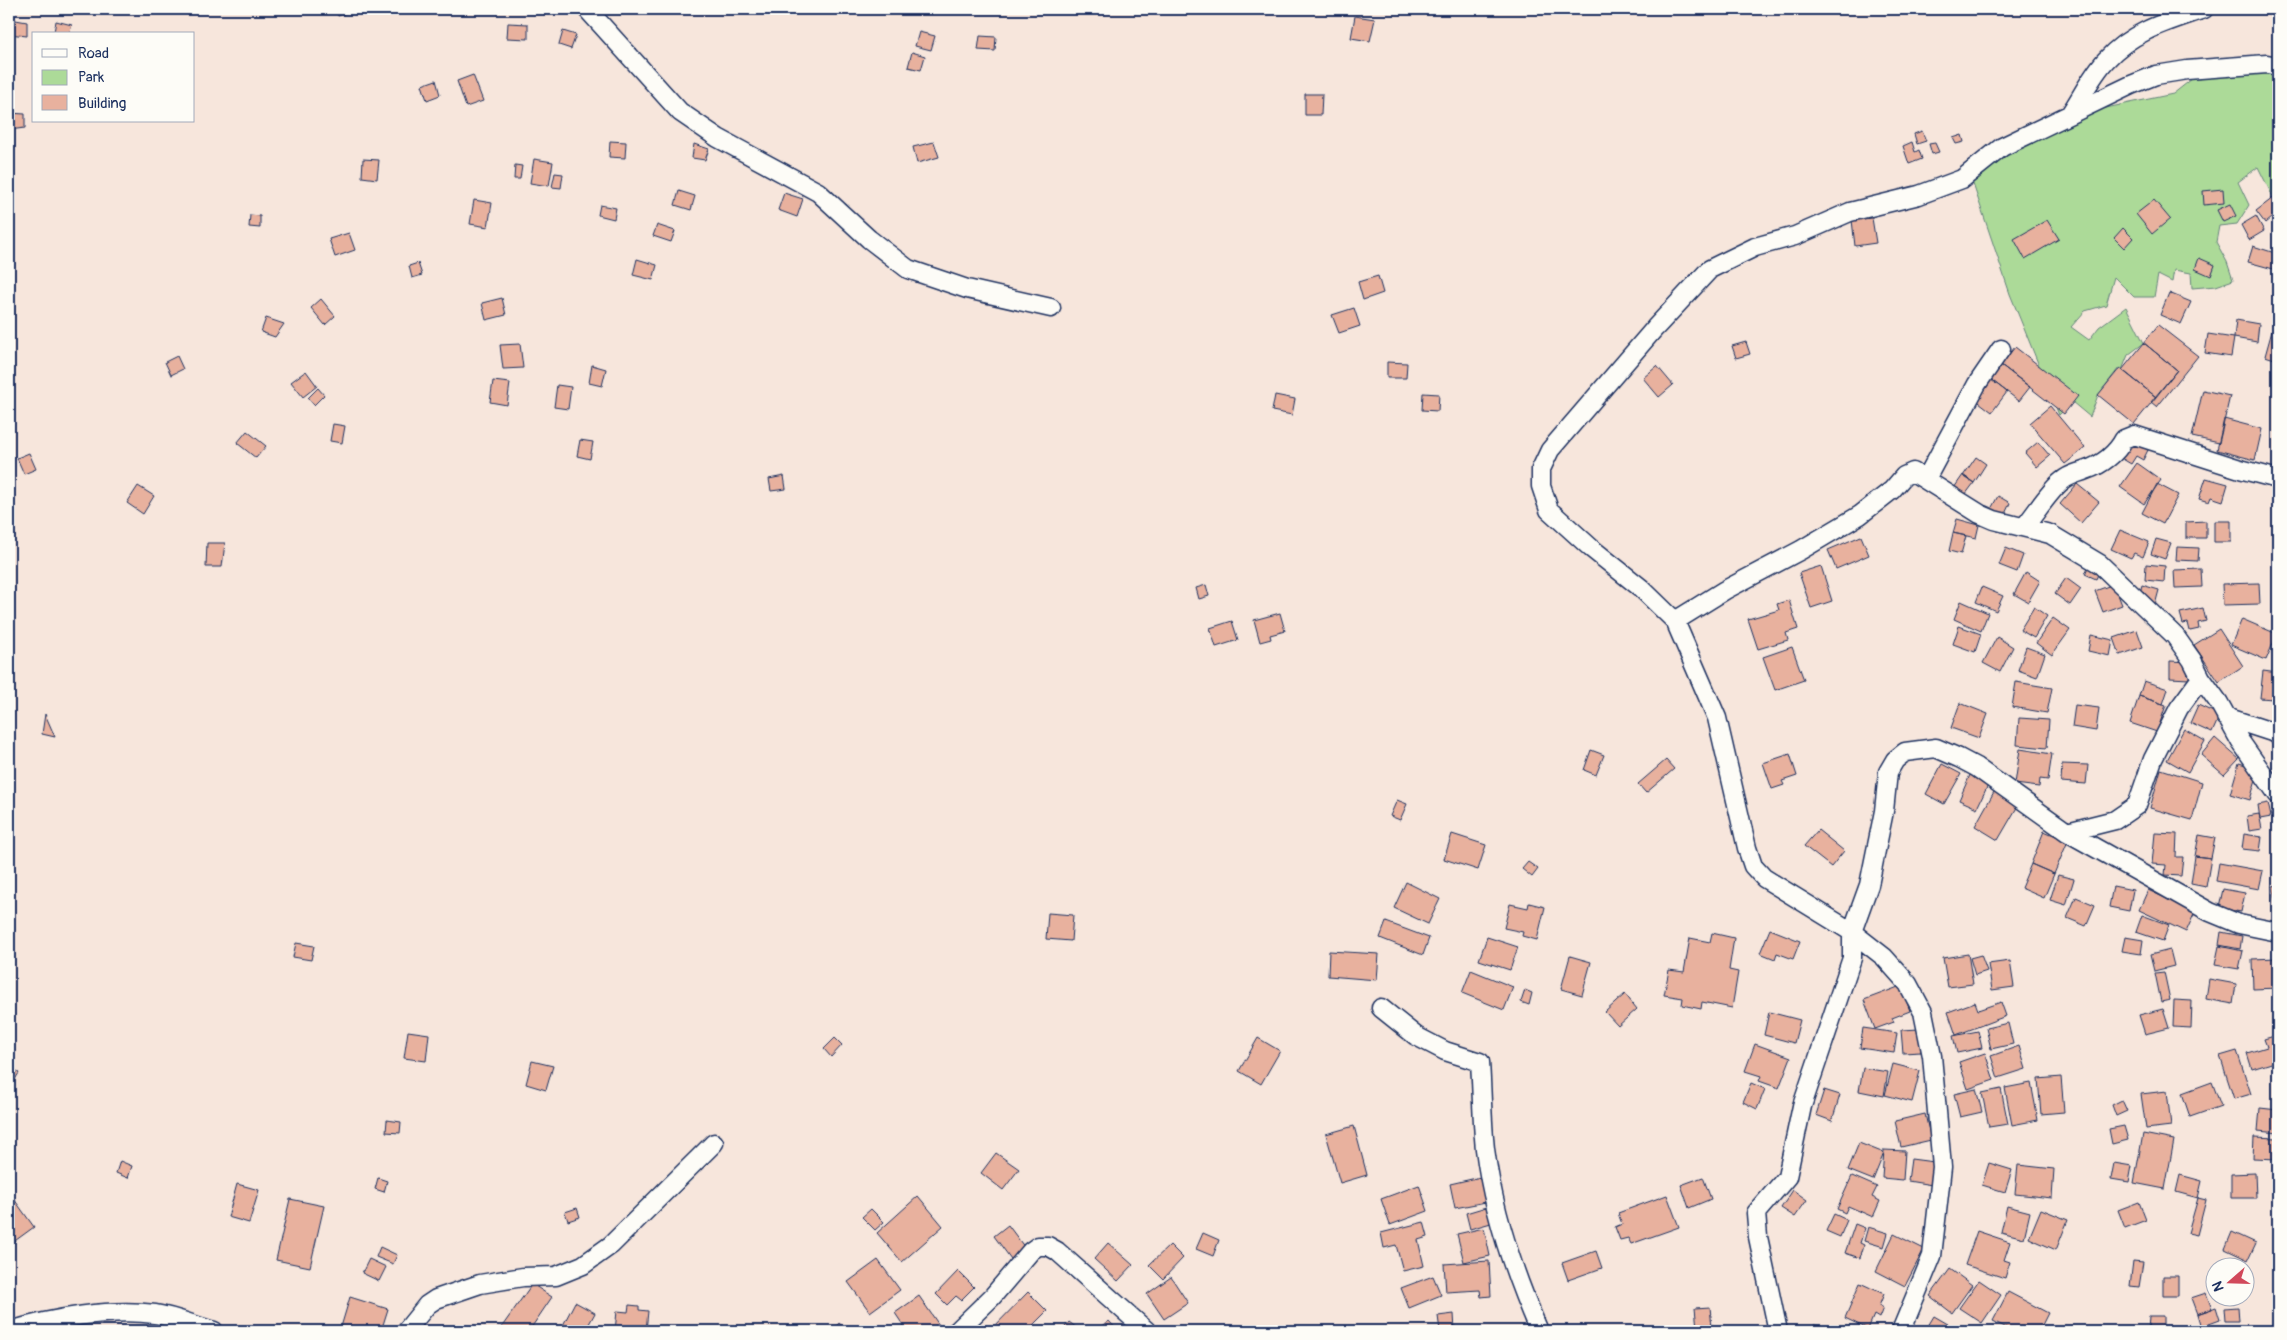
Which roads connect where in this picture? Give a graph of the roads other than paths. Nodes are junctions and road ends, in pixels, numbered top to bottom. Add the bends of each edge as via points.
1 (587, 9) edge
2 (2204, 9) edge
3 (2278, 66) edge
4 (2070, 114) junction
5 (1051, 308) dead end
6 (2002, 349) dead end
7 (1926, 479) junction
8 (2278, 479) edge
9 (2025, 526) junction
10 (1675, 621) junction
11 (2200, 678) junction
12 (2226, 717) junction
13 (2278, 734) edge
14 (2278, 796) edge
15 (2067, 832) junction
16 (1852, 932) junction
17 (2278, 932) edge
18 (1381, 1008) dead end
19 (714, 1143) dead end
20 (10, 1331) edge
21 (214, 1331) edge
22 (406, 1331) edge
23 (957, 1331) edge
24 (1147, 1331) edge
25 (1539, 1331) edge
26 (1778, 1331) edge
27 (1901, 1331) edge

1 - 5 street via 680,112 718,138 818,192 869,239 908,269 967,289
2 - 4 street via 2147,29 2120,48 2106,61
3 - 4 street via 2266,64 2156,75
4 - 10 street via 2002,147 1962,179 1919,195 1850,212 1795,236 1755,247 1710,270 1655,328 1550,450 1541,468 1541,486 1549,510
6 - 7 street via 1977,384
7 - 9 street via 1994,520
7 - 10 street via 1913,472 1904,476 1892,490 1860,515
8 - 9 street via 2134,435 2124,439 2119,450 2104,461 2071,474 2059,483
9 - 11 street via 2050,534 2100,564 2175,636
10 - 16 street via 1717,718 1753,866 1778,888
11 - 12 street
11 - 15 street via 2179,708 2153,759 2137,805 2115,820
12 - 13 street
12 - 14 street
15 - 16 street via 1959,758 1936,748 1905,752 1888,772 1884,811 1869,885
15 - 17 street via 2210,912 2238,924
16 - 26 street via 1852,958 1802,1106 1787,1177 1756,1213 1758,1238
16 - 27 street via 1884,957 1908,984 1923,1012 1932,1056 1942,1167 1936,1228 1932,1256
18 - 25 street via 1416,1036 1445,1051 1480,1062 1486,1150 1497,1210
19 - 22 street via 611,1246 583,1265 556,1276 480,1284 443,1296 427,1305
20 - 21 street via 51,1320 123,1312 156,1314
23 - 24 street via 965,1326 1025,1256 1038,1246 1048,1246

